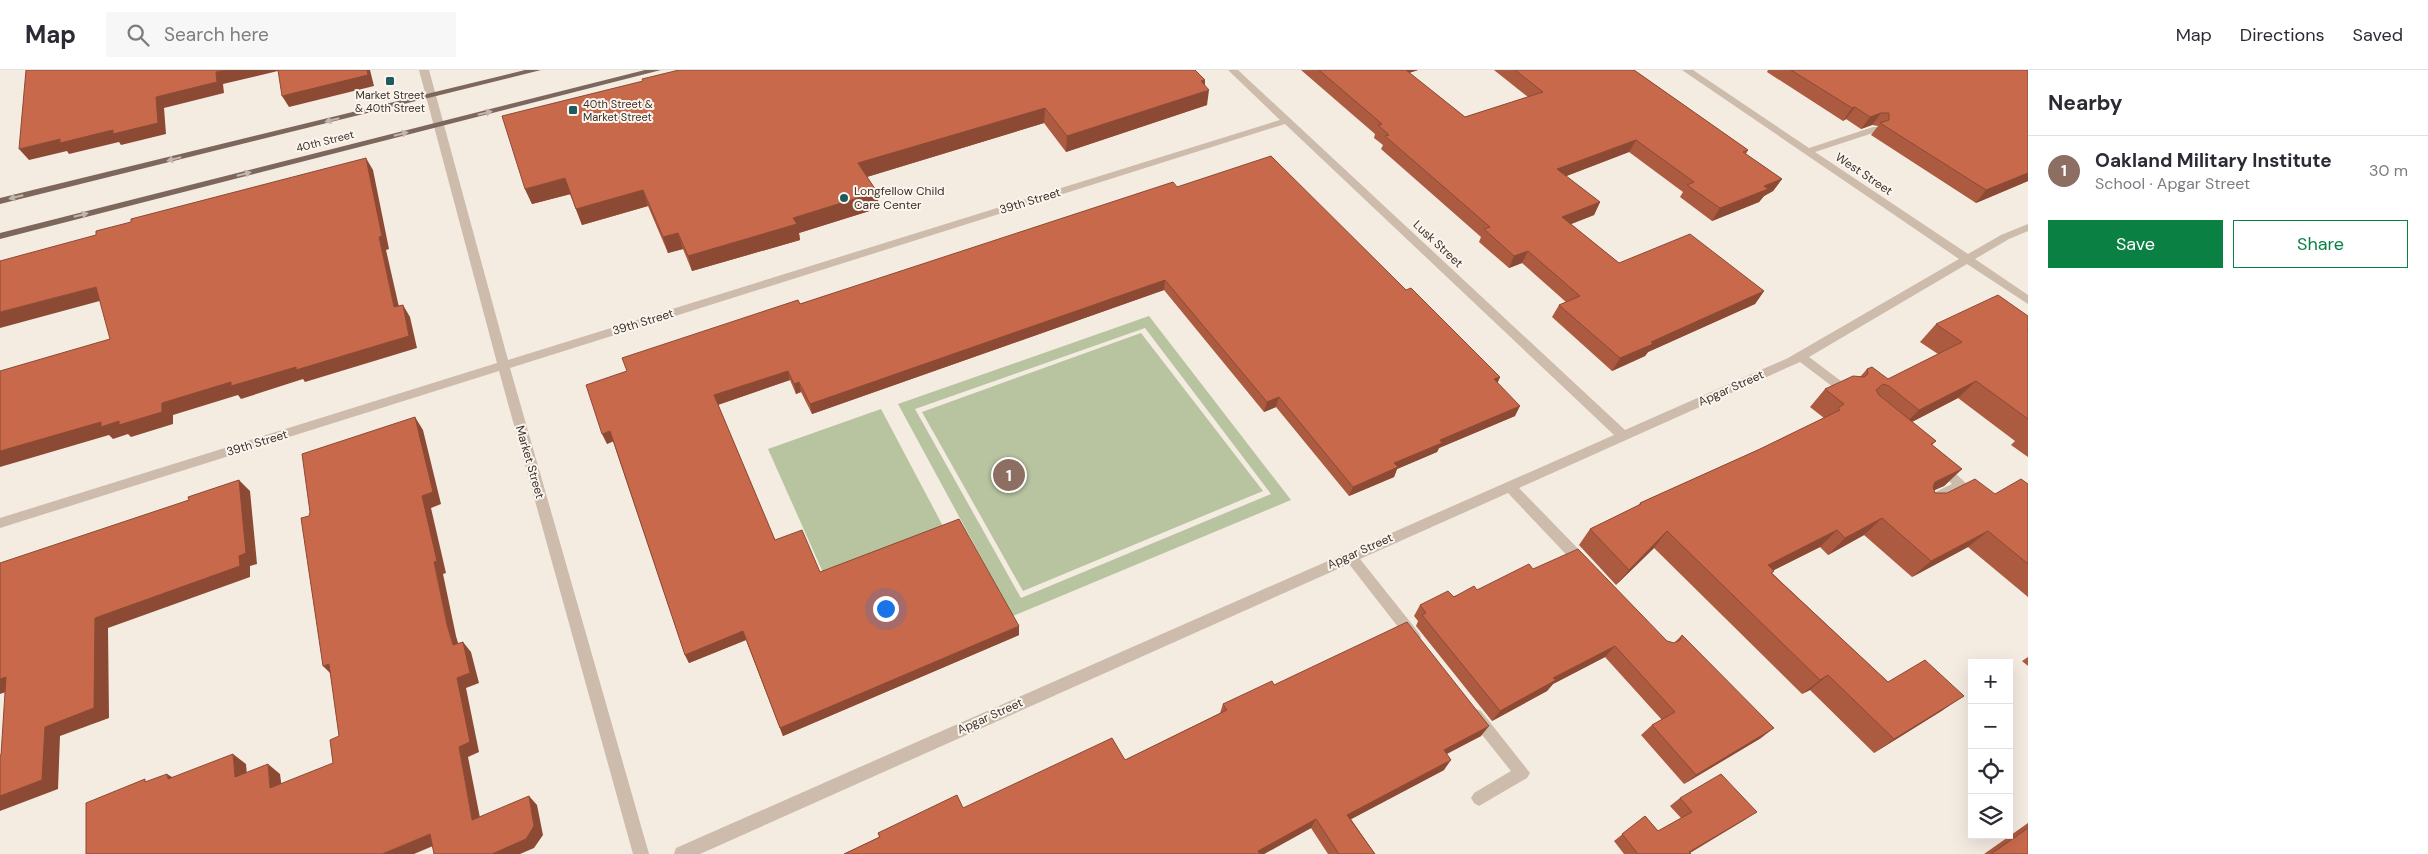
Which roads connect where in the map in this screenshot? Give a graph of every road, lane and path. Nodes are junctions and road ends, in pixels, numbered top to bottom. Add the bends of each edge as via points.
1 (424, 70) edge
2 (536, 70) edge
3 (656, 70) edge
4 (1234, 70) edge
5 (1687, 70) edge
6 (430, 96) junction
7 (1286, 121) junction
8 (438, 125) junction
9 (1876, 129) edge
10 (1808, 152) junction
11 (0, 201) edge
12 (2028, 227) edge
13 (0, 236) edge
14 (1967, 258) junction
15 (2028, 300) edge
16 (1800, 356) junction
17 (503, 366) junction
18 (1845, 390) edge
19 (1624, 437) junction
20 (1933, 461) edge
21 (1509, 486) junction
22 (1923, 504) edge
23 (0, 523) edge
24 (1350, 556) junction
25 (1589, 570) edge
26 (1424, 649) edge
27 (1466, 703) edge
28 (1479, 798) dead end
29 (641, 854) edge
30 (682, 854) edge

1 - 6 street, Market Street
2 - 6 main road, 40th Street
8 -> 3 main road, 40th Street
4 - 7 street, Lusk Street
5 - 10 street, West Street
6 - 8 street, Market Street
6 -> 11 main road, 40th Street
7 - 17 street, 39th Street
7 - 19 street, Lusk Street
13 -> 8 main road, 40th Street
8 - 17 street, Market Street
9 - 10 street
10 - 14 street, West Street
12 - 14 street, Apgar Street
14 - 15 street, West Street
14 - 16 street, Apgar Street
16 - 18 street
16 - 19 street, Apgar Street
17 - 23 street, 39th Street
17 - 29 street, Market Street
19 - 21 street, Apgar Street
20 - 22 street via 1962,485
21 - 24 street, Apgar Street
21 - 25 street
24 - 26 street
24 - 30 street, Apgar Street
27 - 28 street via 1522,773

